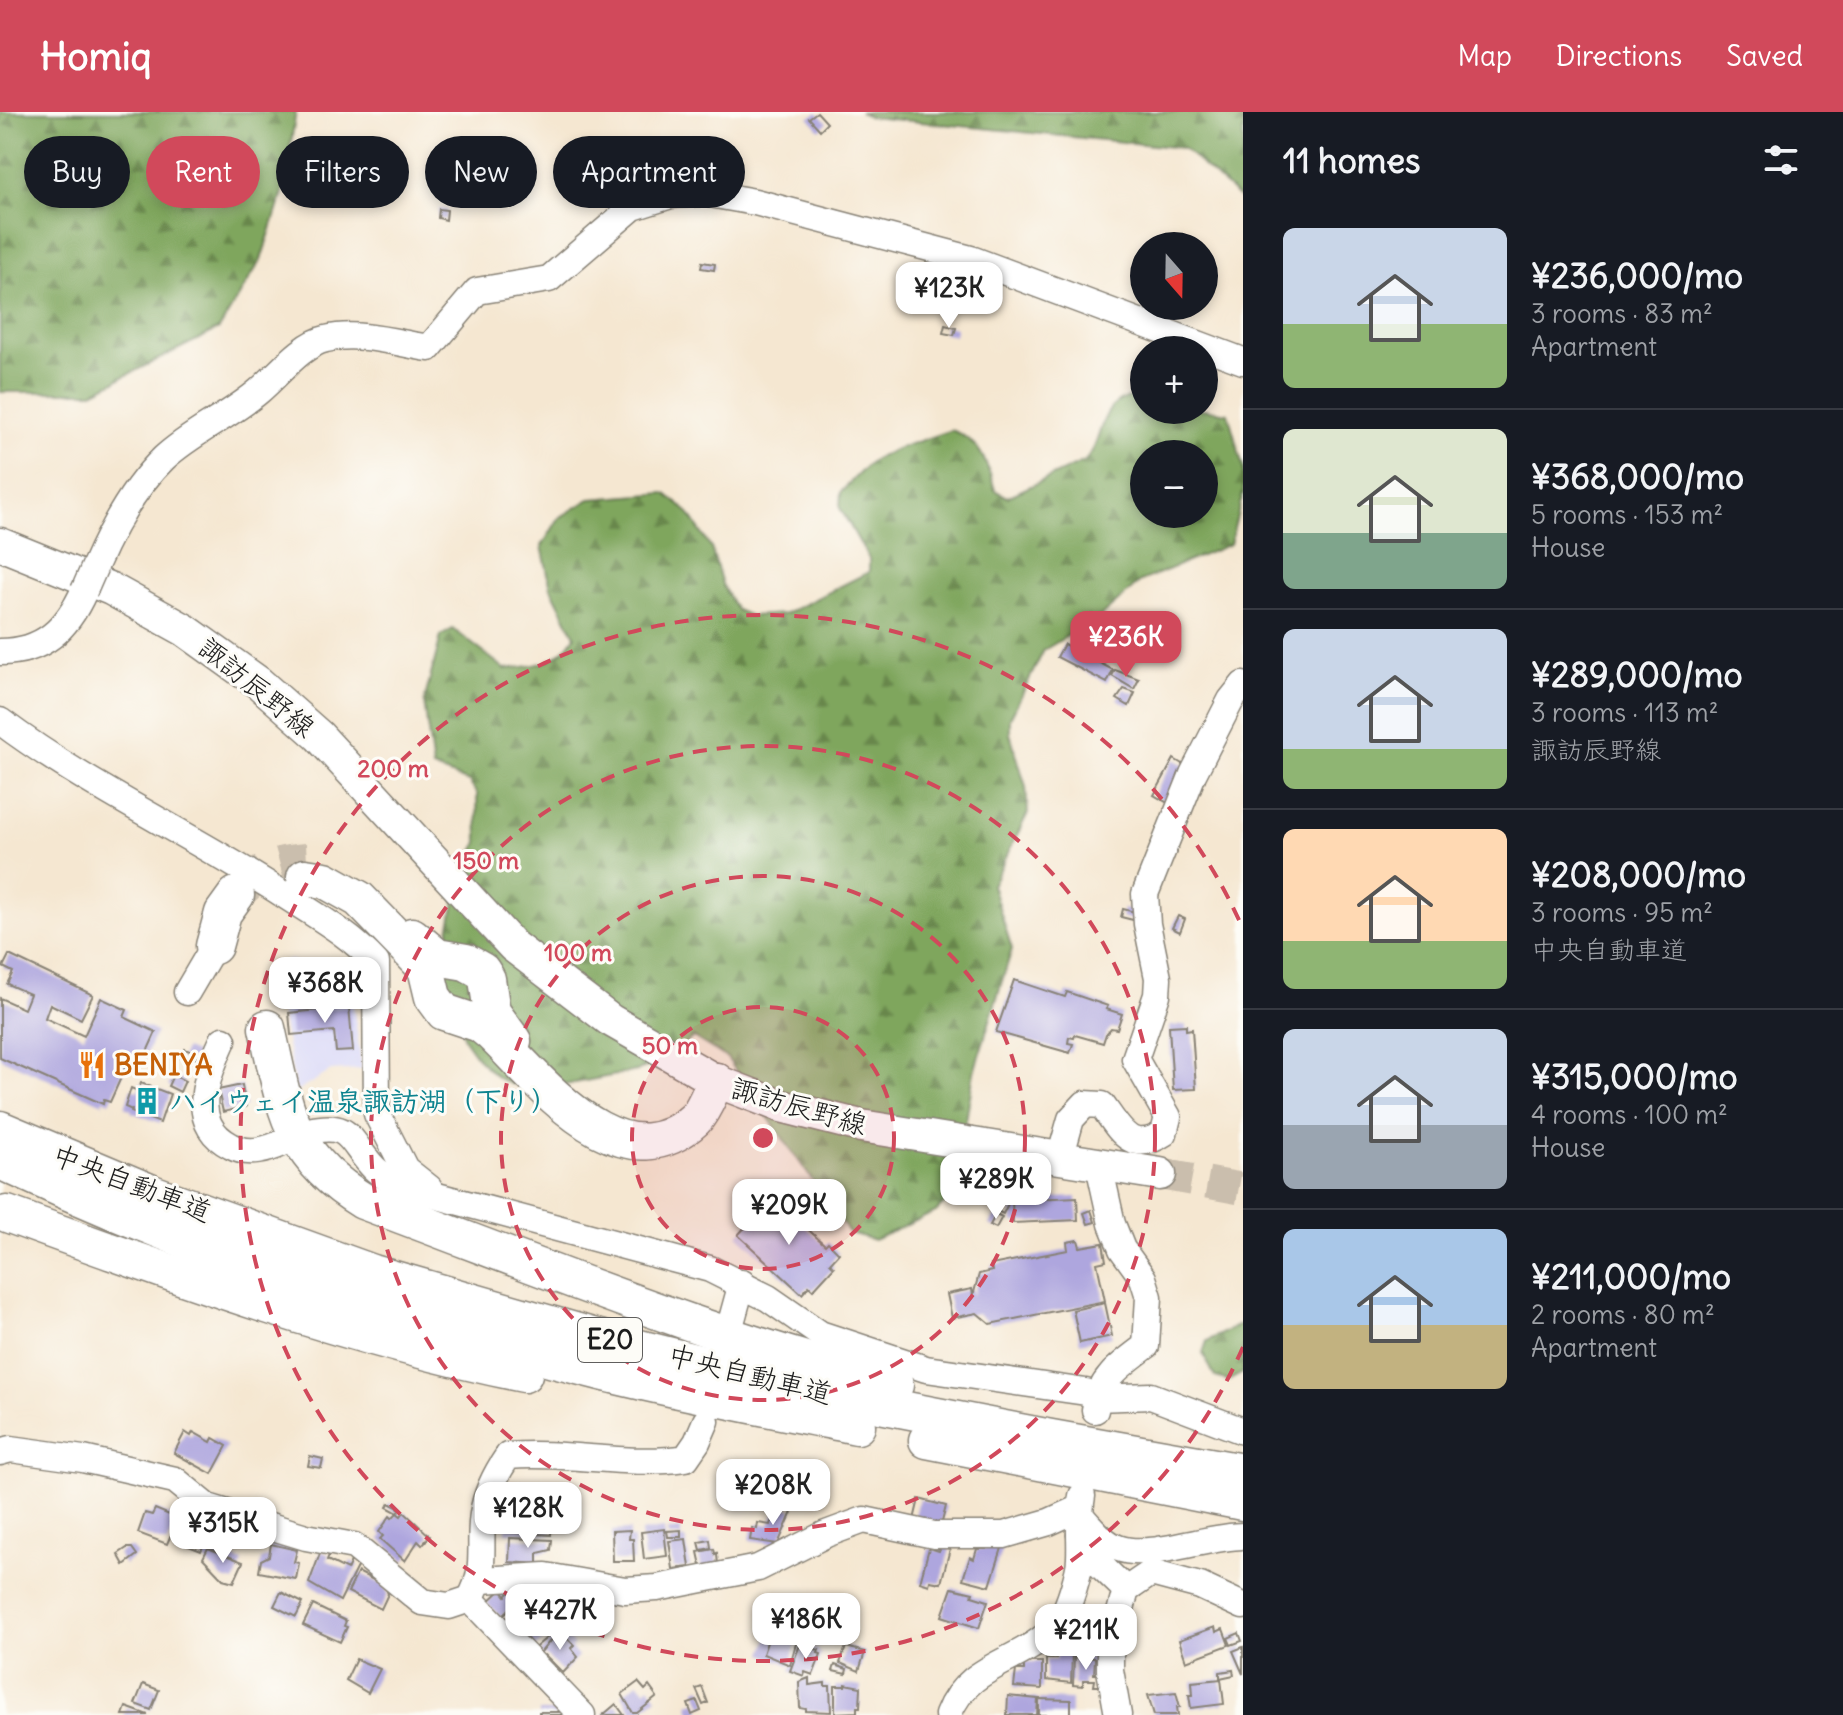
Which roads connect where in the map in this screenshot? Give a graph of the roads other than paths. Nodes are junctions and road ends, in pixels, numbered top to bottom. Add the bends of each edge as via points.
1 (1243, 361) edge
2 (0, 544) edge
3 (0, 652) edge
4 (1243, 685) edge
5 (0, 721) edge
6 (306, 869) tunnel mouth
7 (242, 900) tunnel mouth
8 (214, 946) joint
9 (444, 975) junction
10 (187, 992) dead end
11 (474, 1007) junction
12 (267, 1028) dead end
13 (223, 1040) dead end
14 (716, 1081) junction
15 (0, 1129) edge
16 (1060, 1158) junction
17 (0, 1161) edge
18 (1099, 1165) junction
19 (1160, 1174) tunnel mouth
20 (442, 1198) junction
21 (7, 1214) dead end
22 (742, 1283) junction
23 (731, 1323) dead end
24 (1095, 1406) junction
25 (716, 1410) junction
26 (1243, 1431) edge
27 (0, 1452) edge
28 (1243, 1458) edge
29 (1243, 1472) edge
30 (1243, 1502) edge
31 (1080, 1514) junction
32 (1243, 1536) edge
33 (475, 1590) junction
34 (1126, 1590) junction
35 (1243, 1606) edge
36 (582, 1715) edge
37 (948, 1715) edge
38 (1118, 1715) edge

1 - 3 street, bridge via 971,259 755,202 704,193 671,195 633,207 549,279 477,291 429,348 363,337 324,339 292,359 258,392 165,458 128,503 78,605 59,630 39,645
2 - 14 main road, 諏訪辰野線 via 111,589 185,630 259,683 319,736 513,946 610,1020
4 - 16 street via 1193,774 1145,894 1157,995 1135,1059 1168,1117 1164,1133 1151,1142 1135,1142 1102,1105 1085,1104 1071,1119
5 - 20 street via 43,754 232,862 365,950 376,963 377,1114 405,1169
6 - 9 highway via 323,863 351,875 437,957
7 - 8 highway
8 - 10 street
9 - 11 highway via 437,1006 444,1012
9 - 11 highway via 475,965 482,971 487,979
11 - 14 highway via 480,1024 570,1110 616,1138 646,1143 671,1134 696,1118
12 - 28 highway via 286,1113 307,1153 335,1184 363,1201 833,1369 1035,1420
13 - 20 street via 204,1095 206,1121 217,1139 239,1151 264,1151 331,1126 348,1135 375,1169 400,1186
14 - 16 main road, 諏訪辰野線 via 781,1106 861,1126
15 - 29 highway, 中央自動車道 / E20 via 152,1193 373,1273 599,1338 823,1394
16 - 18 main road, 諏訪辰野線
17 - 25 highway, 中央自動車道 / E20 via 233,1258
18 - 19 main road, 諏訪辰野線
18 - 24 street via 1112,1224 1149,1297 1146,1346 1112,1371
20 - 22 street via 710,1269
21 - 25 highway via 236,1297 465,1362
22 - 23 street
22 - 24 street via 820,1334 926,1369 1086,1392
24 - 26 street via 1151,1396
25 - 30 highway, 中央自動車道 / E20
25 - 33 street via 686,1458 656,1462 508,1456 483,1512
27 - 33 street via 83,1459 175,1480 208,1507 354,1546 422,1602 449,1606
31 - 32 street via 1116,1548 1136,1552
31 - 33 street via 1004,1535 934,1535 864,1520 758,1568 657,1588 625,1590 546,1576
31 - 34 street via 1098,1563
31 - 37 street via 1080,1562 1064,1615 1047,1637 962,1688
33 - 36 street
34 - 35 street via 1151,1573 1200,1586
34 - 38 street via 1110,1650

